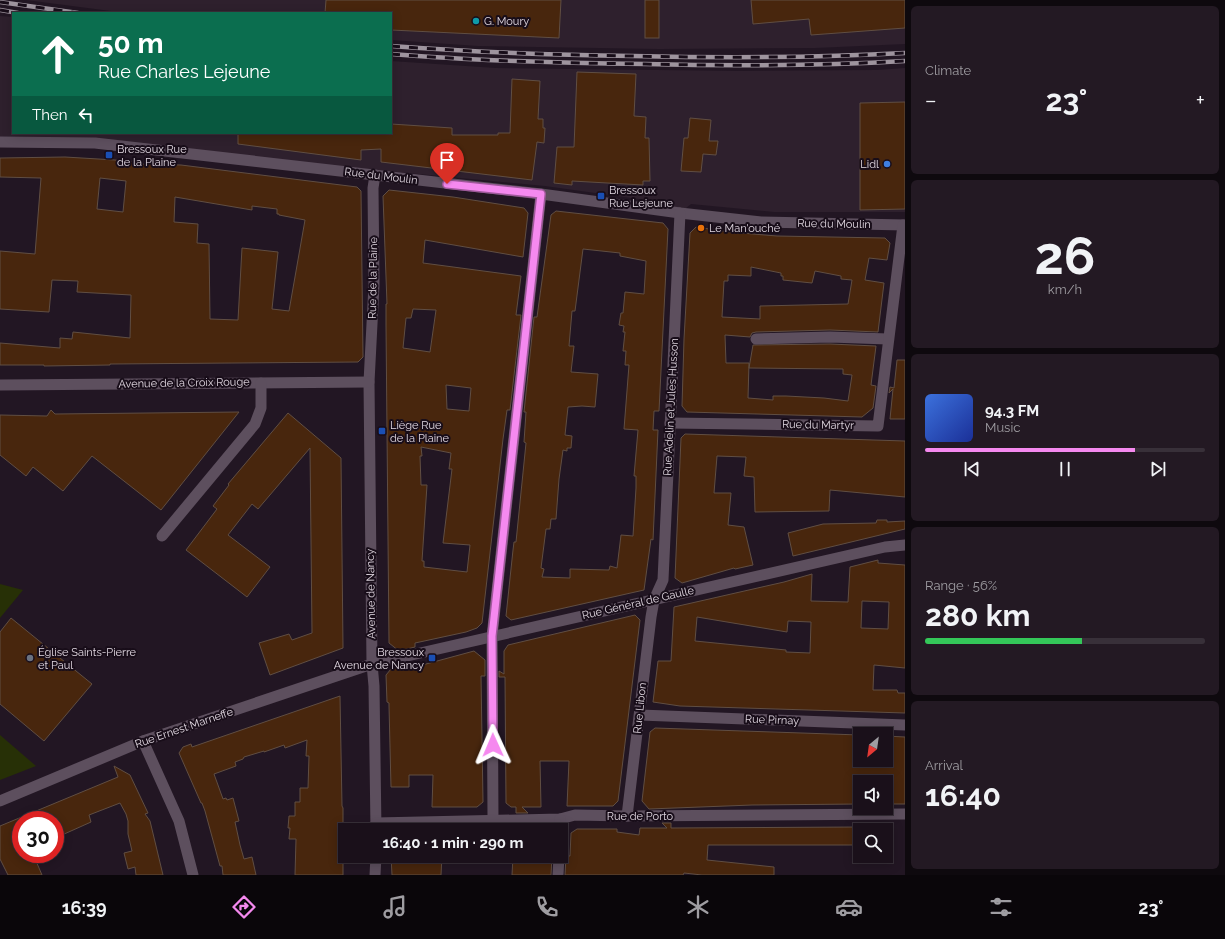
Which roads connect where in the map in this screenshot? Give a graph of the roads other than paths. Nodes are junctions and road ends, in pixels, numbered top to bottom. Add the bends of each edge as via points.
1 (0, 142) edge
2 (374, 175) junction
3 (541, 194) junction
4 (680, 213) junction
5 (904, 225) edge
6 (756, 339) dead end
7 (888, 339) junction
8 (369, 382) junction
9 (261, 383) junction
10 (0, 385) edge
11 (670, 423) junction
12 (162, 536) dead end
13 (905, 546) edge
14 (654, 600) junction
15 (492, 636) junction
16 (372, 664) junction
17 (640, 715) junction
18 (905, 725) edge
19 (143, 741) junction
20 (0, 802) edge
21 (905, 814) edge
22 (627, 816) junction
23 (493, 819) junction
24 (376, 823) edge
25 (426, 823) edge
26 (547, 823) edge
27 (562, 823) edge
28 (376, 863) edge
29 (559, 863) edge
30 (192, 875) edge
31 (376, 875) edge
32 (558, 875) edge

1 - 2 street, Rue du Moulin via 95,143
2 - 3 street, Rue du Moulin
2 - 8 street, Rue de la Plaine via 374,285
3 - 4 street, Rue du Moulin
3 - 15 street
4 - 5 street, Rue du Moulin via 761,222
4 - 11 street, Rue Adelin et Jules Husson
5 - 7 street, Rue du Martyr
6 - 7 street
7 - 11 street, Rue du Martyr via 878,426
8 - 9 street, Avenue de la Croix Rouge
8 - 16 street, Avenue de Nancy
9 - 10 street, Avenue de la Croix Rouge
9 - 12 street via 261,408 255,424
11 - 14 street, Rue Adelin et Jules Husson via 663,580
13 - 14 street, Rue Général de Gaulle via 885,547
14 - 15 street, Rue Général de Gaulle
14 - 17 street, Rue Libon
15 - 16 street, Rue Général de Gaulle
15 - 23 street
16 - 19 street, Rue Ernest Marneffe
16 - 24 street, Avenue de Nancy
17 - 18 street, Rue Pirnay
17 - 22 street, Rue Libon
19 - 20 street, Rue Ernest Marneffe
19 - 30 street via 179,821
21 - 22 street, Rue de Porto
22 - 27 street, Rue de Porto via 575,815
23 - 25 street, Rue de Porto
23 - 26 street, Rue de Porto
28 - 31 street
29 - 32 street

